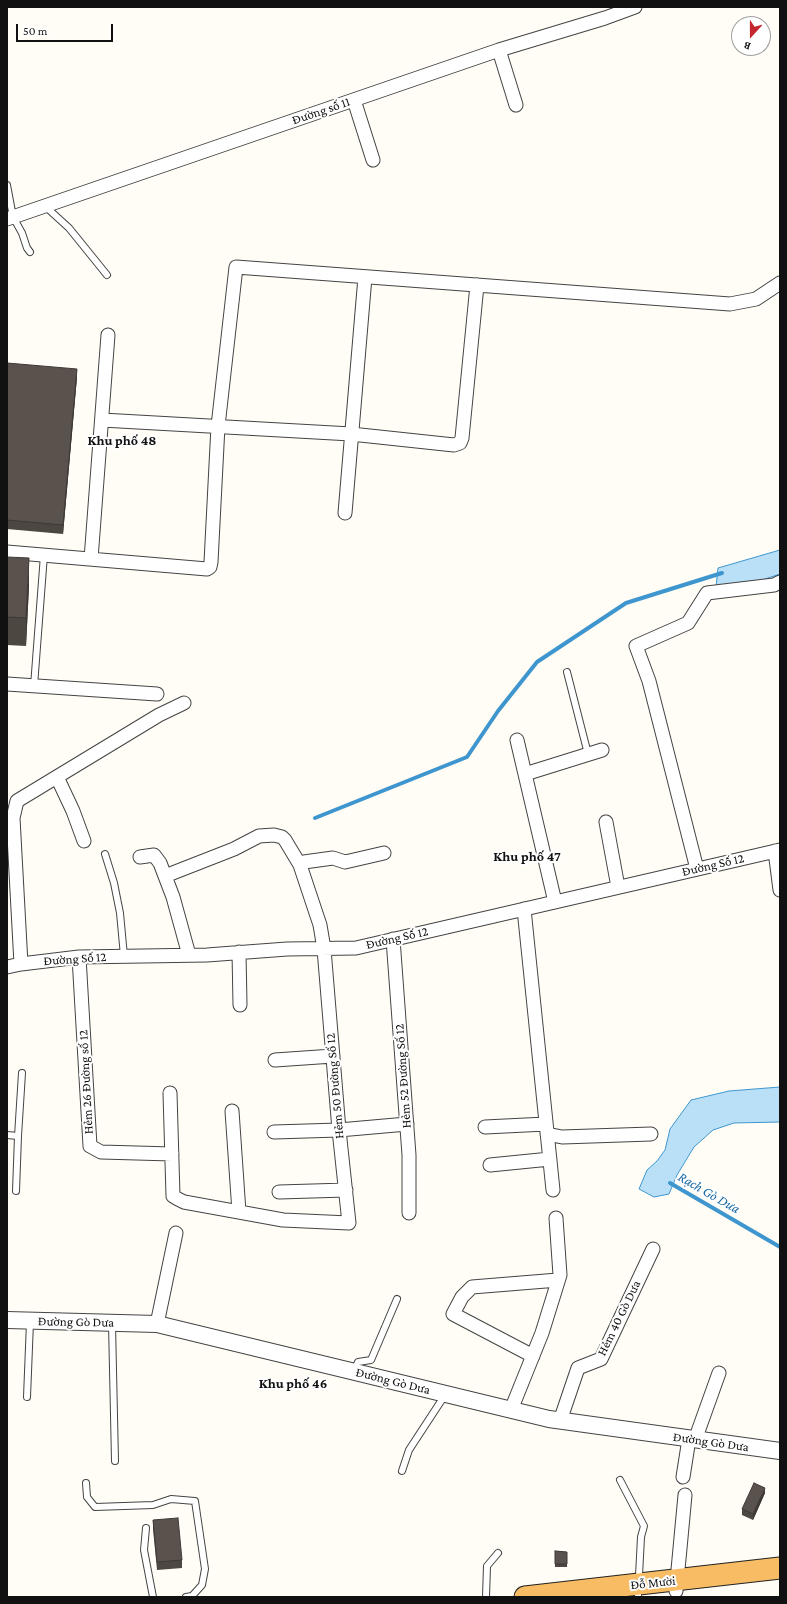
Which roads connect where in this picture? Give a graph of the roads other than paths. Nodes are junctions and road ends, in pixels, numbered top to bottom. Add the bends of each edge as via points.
1 (635, 7) edge
2 (499, 50) junction
3 (354, 100) junction
4 (516, 105) dead end
5 (373, 160) dead end
6 (7, 185) edge
7 (46, 207) junction
8 (10, 218) edge
9 (30, 252) dead end
10 (107, 275) dead end
11 (365, 277) junction
12 (780, 283) edge
13 (478, 285) junction
14 (108, 335) dead end
15 (102, 420) junction
16 (218, 426) junction
17 (351, 434) junction
18 (346, 513) dead end
19 (7, 552) edge
20 (44, 555) junction
21 (91, 559) junction
22 (780, 582) edge
23 (567, 672) dead end
24 (7, 684) edge
25 (34, 686) junction
26 (157, 694) dead end
27 (184, 703) dead end
28 (517, 740) dead end
29 (602, 750) dead end
30 (588, 754) junction
31 (525, 774) junction
32 (57, 777) junction
33 (606, 822) dead end
34 (84, 841) dead end
35 (777, 851) edge
36 (384, 853) dead end
37 (104, 854) dead end
38 (140, 857) dead end
39 (300, 865) junction
40 (697, 869) junction
41 (165, 876) junction
42 (618, 887) junction
43 (780, 890) edge
44 (556, 902) junction
45 (524, 909) junction
46 (393, 939) junction
47 (324, 949) junction
48 (239, 952) junction
49 (189, 955) junction
50 (124, 956) junction
51 (79, 958) junction
52 (21, 964) junction
53 (7, 967) edge
54 (240, 1005) dead end
55 (333, 1056) junction
56 (275, 1060) dead end
57 (22, 1073) dead end
58 (170, 1093) dead end
59 (232, 1111) dead end
60 (407, 1124) junction
61 (485, 1127) dead end
62 (547, 1129) junction
63 (339, 1130) junction
64 (274, 1132) dead end
65 (651, 1134) dead end
66 (7, 1135) edge
67 (18, 1136) junction
68 (172, 1154) junction
69 (550, 1160) junction
70 (490, 1165) dead end
71 (346, 1190) junction
72 (553, 1190) dead end
73 (16, 1191) dead end
74 (279, 1192) dead end
75 (239, 1212) junction
76 (409, 1213) dead end
77 (556, 1218) dead end
78 (176, 1232) dead end
79 (653, 1249) dead end
80 (558, 1280) junction
81 (397, 1299) dead end
82 (7, 1320) edge
83 (30, 1321) junction
84 (112, 1322) junction
85 (157, 1324) junction
86 (533, 1356) junction
87 (354, 1372) junction
88 (720, 1374) dead end
89 (446, 1394) junction
90 (27, 1396) dead end
91 (511, 1410) junction
92 (560, 1421) junction
93 (692, 1439) junction
94 (778, 1449) edge
95 (115, 1461) dead end
96 (402, 1471) dead end
97 (683, 1477) dead end
98 (620, 1480) dead end
99 (86, 1483) dead end
100 (685, 1495) dead end
101 (146, 1528) dead end
102 (498, 1553) dead end
103 (780, 1568) edge
104 (780, 1579) edge
105 (676, 1585) junction
106 (633, 1592) edge
107 (153, 1597) edge
108 (186, 1597) edge
109 (486, 1597) edge
110 (526, 1597) edge

1 - 2 street, Đường số 11
2 - 3 street, Đường số 11
2 - 4 street
3 - 5 street
3 - 7 street, Đường số 11
6 - 8 lane
7 - 8 street, Đường số 11
7 - 10 lane via 69,228
8 - 9 lane via 22,233
11 - 13 street
11 - 16 street via 236,267
11 - 17 street
12 - 13 street via 756,299 730,304
13 - 17 street via 460,443 454,445
14 - 15 street
15 - 16 street
15 - 21 street
16 - 17 street
16 - 21 street via 210,567 206,569
17 - 18 street
19 - 20 street
20 - 21 street
20 - 25 lane
22 - 40 street via 774,585 707,593 688,623 636,646 649,681
23 - 30 lane
24 - 25 street
25 - 26 street
27 - 32 street via 159,715
28 - 31 street
29 - 30 street
30 - 31 street
31 - 44 street
32 - 34 street
32 - 52 street via 17,802 13,818
33 - 42 street
35 - 40 street, Đường Số 12
35 - 43 street
36 - 39 street via 345,862 332,858 304,862
37 - 50 lane via 120,913
38 - 41 street via 154,855
39 - 41 street, Hẻm 50 Đường Số 12 via 282,837 259,836 234,849
39 - 47 street, Hẻm 50 Đường Số 12 via 320,925
40 - 42 street, Đường Số 12
41 - 49 street
42 - 44 street, Đường Số 12
44 - 45 street, Đường Số 12
45 - 46 street, Đường Số 12
45 - 62 street
46 - 47 street, Đường Số 12 via 356,948
46 - 60 street, Hẻm 52 Đường Số 12
47 - 48 street, Đường Số 12
47 - 55 street, Hẻm 50 Đường Số 12
48 - 49 street, Đường Số 12
48 - 54 street
49 - 50 street, Đường Số 12
50 - 51 street, Đường Số 12
51 - 52 street, Đường Số 12
51 - 68 street, Hẻm 26 Đường số 12 via 90,1146 101,1152
52 - 53 street, Đường Số 12
55 - 56 street
55 - 63 street, Hẻm 50 Đường Số 12
57 - 67 lane
58 - 68 street
59 - 75 street
60 - 63 street
60 - 76 street, Hẻm 52 Đường Số 12
61 - 62 street
62 - 65 street via 562,1137
62 - 69 street
63 - 64 street
63 - 71 street, Hẻm 50 Đường Số 12
66 - 67 lane
67 - 73 lane
68 - 75 street via 173,1196 184,1202
69 - 70 street
69 - 72 street
71 - 74 street
71 - 75 street, Hẻm 50 Đường Số 12 via 348,1223 284,1220
77 - 80 street via 560,1275
78 - 85 street
79 - 92 street, Hẻm 40 Gò Dưa via 601,1359 578,1368
80 - 86 street
80 - 86 street via 472,1288 462,1297 453,1314
81 - 87 lane via 371,1360 358,1362
82 - 83 street, Đường Gò Dưa
83 - 84 street, Đường Gò Dưa
83 - 90 lane
84 - 85 street, Đường Gò Dưa
84 - 95 lane
85 - 87 street, Đường Gò Dưa
86 - 91 street
87 - 89 street, Đường Gò Dưa
88 - 93 street
89 - 91 street, Đường Gò Dưa
89 - 96 lane via 409,1450
91 - 92 street, Đường Gò Dưa
92 - 93 street, Đường Gò Dưa
93 - 94 street, Đường Gò Dưa
93 - 97 street
98 - 106 lane via 644,1526
99 - 108 lane via 86,1497 95,1507 153,1505 171,1499 195,1501 205,1569 202,1585 192,1596
100 - 105 street
101 - 107 lane via 144,1550
102 - 109 lane via 487,1566
103 - 105 highway, Đỗ Mười
104 - 105 highway, Đỗ Mười
105 - 106 highway, Đỗ Mười
106 - 110 highway, Đỗ Mười

